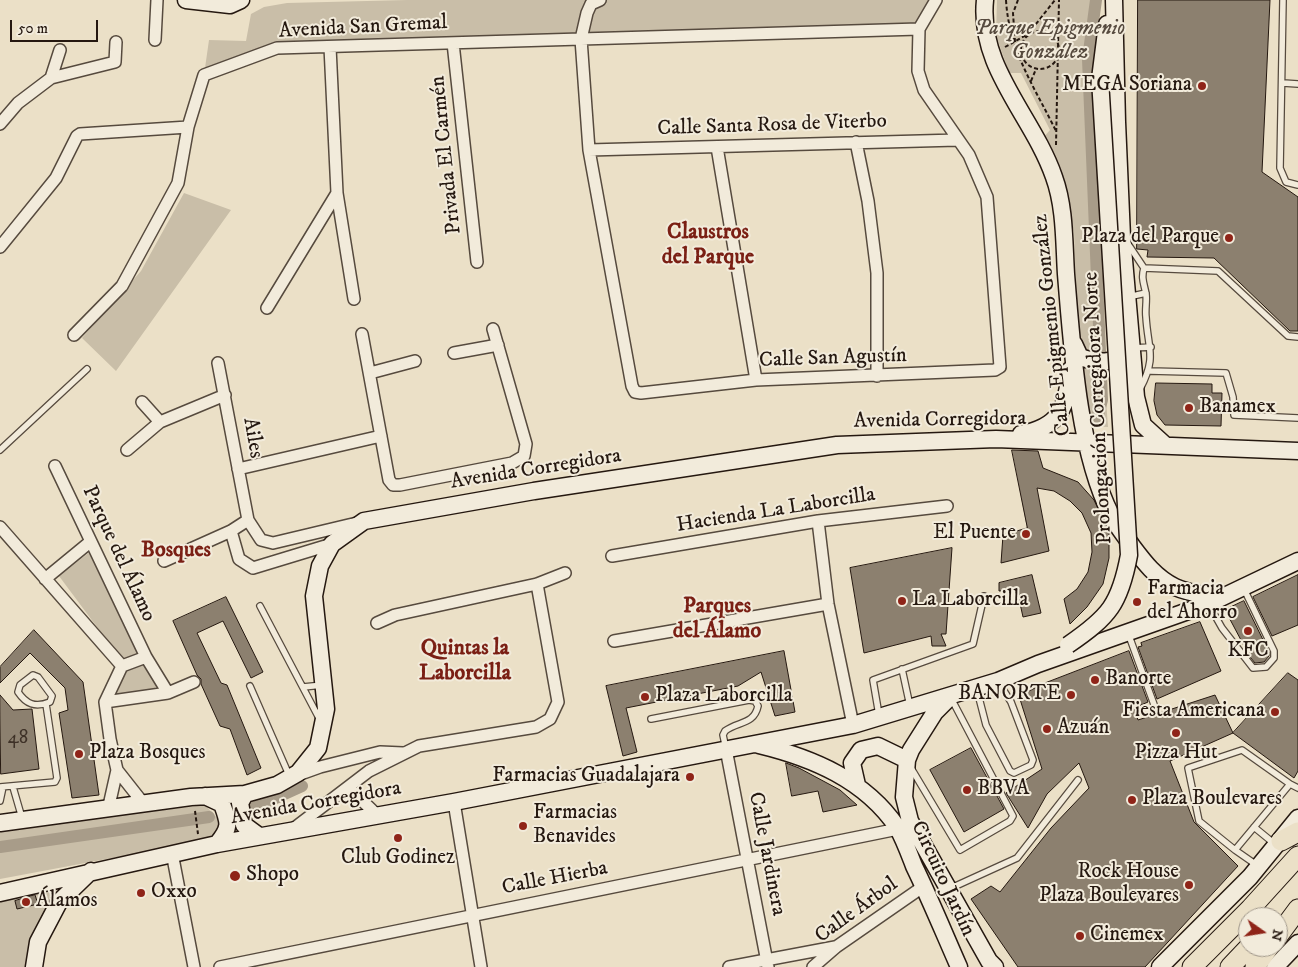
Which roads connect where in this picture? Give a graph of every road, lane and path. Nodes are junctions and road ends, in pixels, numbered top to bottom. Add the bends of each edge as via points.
1 (157, 0) edge
2 (186, 0) edge
3 (241, 0) edge
4 (600, 0) edge
5 (985, 0) edge
6 (1006, 0) edge
7 (1018, 0) edge
8 (1055, 0) edge
9 (1060, 0) edge
10 (1110, 0) edge
11 (1114, 0) edge
12 (1283, 0) edge
13 (930, 1) edge
14 (919, 29) junction
15 (1028, 34) junction
16 (581, 39) junction
17 (155, 40) dead end
18 (116, 42) dead end
19 (1014, 42) junction
20 (454, 43) junction
21 (330, 47) junction
22 (60, 50) dead end
23 (990, 54) junction
24 (1036, 68) junction
25 (51, 78) junction
26 (1031, 81) junction
27 (1283, 83) junction
28 (1298, 84) edge
29 (0, 124) edge
30 (188, 126) junction
31 (957, 140) junction
32 (856, 142) junction
33 (717, 147) junction
34 (589, 150) junction
35 (1298, 185) edge
36 (337, 192) junction
37 (1122, 237) junction
38 (0, 247) edge
39 (477, 262) dead end
40 (1144, 268) junction
41 (1146, 293) junction
42 (1126, 298) junction
43 (354, 299) dead end
44 (267, 308) dead end
45 (1128, 318) junction
46 (1146, 319) junction
47 (493, 329) dead end
48 (362, 334) dead end
49 (74, 336) dead end
50 (1298, 337) edge
51 (1072, 340) junction
52 (498, 345) junction
53 (1151, 347) junction
54 (1130, 348) junction
55 (454, 353) dead end
56 (415, 361) dead end
57 (218, 363) dead end
58 (87, 369) dead end
59 (1150, 371) junction
60 (370, 373) junction
61 (877, 376) junction
62 (756, 380) junction
63 (225, 395) junction
64 (1136, 397) junction
65 (142, 402) dead end
66 (1298, 418) edge
67 (160, 422) junction
68 (381, 436) junction
69 (996, 439) junction
70 (1086, 442) junction
71 (1165, 445) junction
72 (0, 450) edge
73 (127, 450) dead end
74 (1294, 453) edge
75 (55, 466) dead end
76 (238, 469) junction
77 (947, 506) dead end
78 (248, 520) junction
79 (818, 520) junction
80 (364, 521) junction
81 (0, 527) edge
82 (231, 531) junction
83 (311, 534) junction
84 (90, 542) junction
85 (332, 544) junction
86 (311, 551) junction
87 (612, 556) dead end
88 (164, 560) dead end
89 (1298, 562) edge
90 (565, 573) dead end
91 (45, 579) junction
92 (537, 584) junction
93 (1243, 588) junction
94 (984, 596) dead end
95 (1213, 601) junction
96 (828, 604) junction
97 (260, 606) dead end
98 (377, 623) dead end
99 (1127, 631) junction
100 (614, 641) dead end
101 (146, 658) junction
102 (1038, 664) junction
103 (122, 666) junction
104 (902, 669) junction
105 (998, 681) junction
106 (194, 682) dead end
107 (325, 685) junction
108 (250, 686) dead end
109 (303, 687) junction
110 (977, 688) junction
111 (168, 692) junction
112 (950, 696) junction
113 (105, 702) junction
114 (46, 704) junction
115 (911, 708) junction
116 (1156, 710) dead end
117 (879, 717) junction
118 (651, 719) dead end
119 (853, 725) junction
120 (323, 726) junction
121 (752, 743) junction
122 (726, 749) junction
123 (404, 753) junction
124 (907, 760) junction
125 (117, 770) junction
126 (290, 778) junction
127 (1078, 780) dead end
128 (1290, 784) junction
129 (856, 785) junction
130 (1, 787) edge
131 (12, 787) junction
132 (348, 787) junction
133 (1298, 788) edge
134 (245, 794) junction
135 (205, 796) junction
136 (0, 801) edge
137 (144, 802) junction
138 (454, 802) junction
139 (108, 810) junction
140 (194, 810) dead end
141 (377, 815) junction
142 (1298, 818) edge
143 (22, 820) junction
144 (0, 823) edge
145 (1254, 827) junction
146 (898, 828) junction
147 (198, 830) dead end
148 (292, 830) junction
149 (1038, 830) junction
150 (1298, 832) edge
151 (1044, 835) dead end
152 (259, 836) junction
153 (1279, 843) junction
154 (217, 844) junction
155 (1235, 850) junction
156 (172, 852) junction
157 (1298, 856) edge
158 (749, 860) junction
159 (1259, 867) junction
160 (91, 871) junction
161 (924, 886) junction
162 (946, 888) junction
163 (0, 893) edge
164 (1298, 895) edge
165 (1287, 907) edge
166 (1298, 909) edge
167 (471, 915) junction
168 (1288, 922) edge
169 (1298, 943) edge
170 (836, 947) junction
171 (1240, 957) edge
172 (1262, 957) edge
173 (768, 963) edge
174 (34, 967) edge
175 (194, 967) edge
176 (220, 967) edge
177 (480, 967) edge
178 (729, 967) edge
179 (813, 967) edge
180 (959, 967) edge
181 (995, 967) edge
182 (1160, 967) edge
183 (1192, 967) edge
184 (1230, 967) edge
185 (1254, 967) edge
186 (1275, 967) edge

1 - 17 street
2 - 3 main road via 230,5
4 - 16 street via 591,4 586,14
5 - 23 main road, Calle Epigmenio González via 985,37
6 - 19 path via 1007,21
7 - 19 path via 1013,13
8 - 15 path
9 - 26 path via 1057,133
10 - 102 main road, Prolongación Corregidora Norte, bridge via 1100,79 1130,555 1123,585 1096,626
11 - 37 main road
12 - 27 lane
13 - 14 street, Calle San Agustín
14 - 16 street, Avenida San Gremal
14 - 31 street, Calle San Agustín via 918,71 924,90
15 - 19 path
15 - 24 path via 1021,48 1022,57
15 - 24 path via 1048,33 1055,38 1058,47 1053,63 1045,68
16 - 20 street, Avenida San Gremal
16 - 34 street, Calle San Agustín
18 - 25 street via 115,62
19 - 23 path
19 - 26 path via 1016,55
20 - 21 street, Avenida San Gremal
20 - 39 street, Privada El Carmén
21 - 30 street, Avenida San Gremal via 277,48 204,75
21 - 36 street
22 - 25 street
23 - 51 main road, Calle Epigmenio González via 1054,177 1060,200
24 - 26 path
25 - 29 street via 18,103
27 - 28 lane
27 - 35 lane via 1280,168 1286,182
30 - 38 street via 77,136 56,178
30 - 49 street via 178,183 122,286
31 - 32 street, Calle Santa Rosa de Viterbo
31 - 61 street, Calle San Agustín via 973,163 987,197 1000,367 995,370
32 - 33 street, Calle Santa Rosa de Viterbo
32 - 61 street via 868,201 877,273
33 - 34 street, Calle Santa Rosa de Viterbo
33 - 62 street
34 - 62 street, Calle San Agustín via 635,392
36 - 43 street
36 - 44 street
37 - 40 lane
37 - 42 main road
40 - 41 lane via 1141,278
40 - 50 lane via 1218,271 1288,336
41 - 42 lane
41 - 46 lane
42 - 45 main road
45 - 46 lane
45 - 54 main road
46 - 53 lane
47 - 52 street
48 - 60 street
51 - 54 main road via 1080,357 1098,362 1122,356
51 - 69 main road via 1063,408 1040,431
51 - 70 main road, Calle Epigmenio González
52 - 55 street
52 - 68 street via 526,444 524,456 512,463 393,485 389,480
53 - 54 lane
53 - 59 lane
54 - 64 main road
56 - 60 street
57 - 63 street, Ailes
58 - 72 lane
59 - 64 lane
59 - 66 lane via 1226,372 1234,415
60 - 68 street
61 - 62 street, Calle San Agustín
63 - 67 street
63 - 76 street, Ailes
64 - 71 main road via 1143,425
65 - 67 street
67 - 73 street
68 - 76 street
69 - 70 main road, Avenida Corregidora
69 - 80 main road, Avenida Corregidora via 837,445 534,491
70 - 71 main road, Avenida Corregidora
70 - 95 main road, Calle Epigmenio González via 1111,515 1147,567 1176,588
71 - 74 main road, Avenida Corregidora
75 - 84 street, Parque del Álamo
76 - 78 street, Ailes
77 - 79 street, Hacienda La Laborcilla
78 - 82 street
78 - 83 street, Ailes via 257,536 266,543
79 - 87 street, Hacienda La Laborcilla
79 - 96 street
80 - 83 street, Ailes
80 - 85 main road, Avenida Corregidora
81 - 91 street
82 - 86 street via 239,559 252,568
82 - 88 street
83 - 86 street
84 - 91 street
84 - 101 street, Parque del Álamo
85 - 86 street
85 - 107 main road, Avenida Corregidora via 320,566 314,596
89 - 93 main road, Avenida Corregidora
90 - 92 street
91 - 103 street
92 - 98 street via 395,615
92 - 123 street via 558,702 550,719 536,727 419,746
93 - 95 main road, Avenida Corregidora
93 - 95 lane via 1274,651 1274,658 1266,668 1253,668 1222,628
94 - 104 lane via 973,644
95 - 99 main road, Avenida Corregidora
96 - 100 street
96 - 119 street
97 - 109 lane
99 - 102 main road, Avenida Corregidora
99 - 116 lane
101 - 103 street
101 - 111 street, Parque del Álamo
102 - 105 main road, Avenida Corregidora
103 - 113 street
104 - 115 lane
104 - 117 lane via 873,680
105 - 110 main road, Avenida Corregidora
105 - 110 lane via 1011,702 1034,760 1018,772 1010,771 986,725
106 - 111 street
107 - 109 lane
107 - 120 main road, Avenida Corregidora
108 - 126 lane
109 - 120 lane
110 - 112 main road, Avenida Corregidora
111 - 113 street
112 - 115 main road, Avenida Corregidora
112 - 124 main road, Circuito Jardín via 920,734
112 - 124 lane via 1013,816 1010,821 957,849
113 - 125 street
114 - 114 lane via 52,696 38,677 33,675 20,685 18,692 28,704
114 - 131 lane via 57,778 50,784
115 - 117 main road, Avenida Corregidora
117 - 119 main road, Avenida Corregidora
118 - 122 lane via 755,701 758,706 752,720 725,731
119 - 121 main road, Avenida Corregidora
120 - 126 main road, Avenida Corregidora via 318,748
121 - 122 main road, Avenida Corregidora
121 - 129 main road, Circuito Jardín via 792,753
122 - 138 main road, Avenida Corregidora
122 - 158 street, Calle Jardinera
123 - 126 street via 380,752
123 - 132 street via 369,771
124 - 129 main road via 878,746 861,750 852,763
124 - 162 main road, Circuito Jardín via 904,797 910,821
125 - 137 street
125 - 139 street
126 - 134 main road, Avenida Corregidora
127 - 149 lane
128 - 133 lane
128 - 145 lane
128 - 155 lane via 1242,750 1188,768 1199,821
129 - 146 main road, Circuito Jardín
130 - 131 lane
130 - 136 lane
131 - 143 lane
132 - 141 street
132 - 148 street
134 - 135 main road, Avenida Corregidora
134 - 152 main road via 240,803 244,825
135 - 137 main road, Avenida Corregidora
135 - 154 main road via 222,804 228,823 227,832
137 - 139 main road, Avenida Corregidora
138 - 141 main road, Avenida Corregidora
138 - 167 street
139 - 143 main road, Avenida Corregidora
140 - 147 path
141 - 148 main road, Avenida Corregidora
142 - 153 main road
143 - 144 main road, Avenida Corregidora
145 - 153 lane
145 - 155 lane
146 - 158 street, Calle Hierba
146 - 161 main road, Circuito Jardín
148 - 152 main road, Avenida Corregidora
149 - 151 lane
149 - 162 lane via 1017,858
150 - 153 main road
152 - 154 main road, Avenida Corregidora
153 - 159 main road
154 - 156 main road, Avenida Corregidora
155 - 159 lane
156 - 160 main road, Avenida Corregidora
156 - 175 street
157 - 183 main road
158 - 167 street, Calle Hierba
158 - 173 street, Calle Jardinera
159 - 182 main road
160 - 163 main road, Avenida Corregidora
160 - 174 main road via 59,902 38,942
161 - 170 street, Calle Árbol
161 - 180 main road, Circuito Jardín
162 - 181 main road, Circuito Jardín
164 - 165 main road
166 - 168 main road
167 - 176 street, Calle Hierba
167 - 177 street
169 - 186 main road
170 - 173 street
170 - 179 street, Calle Árbol
171 - 184 main road
172 - 185 main road
173 - 178 street

